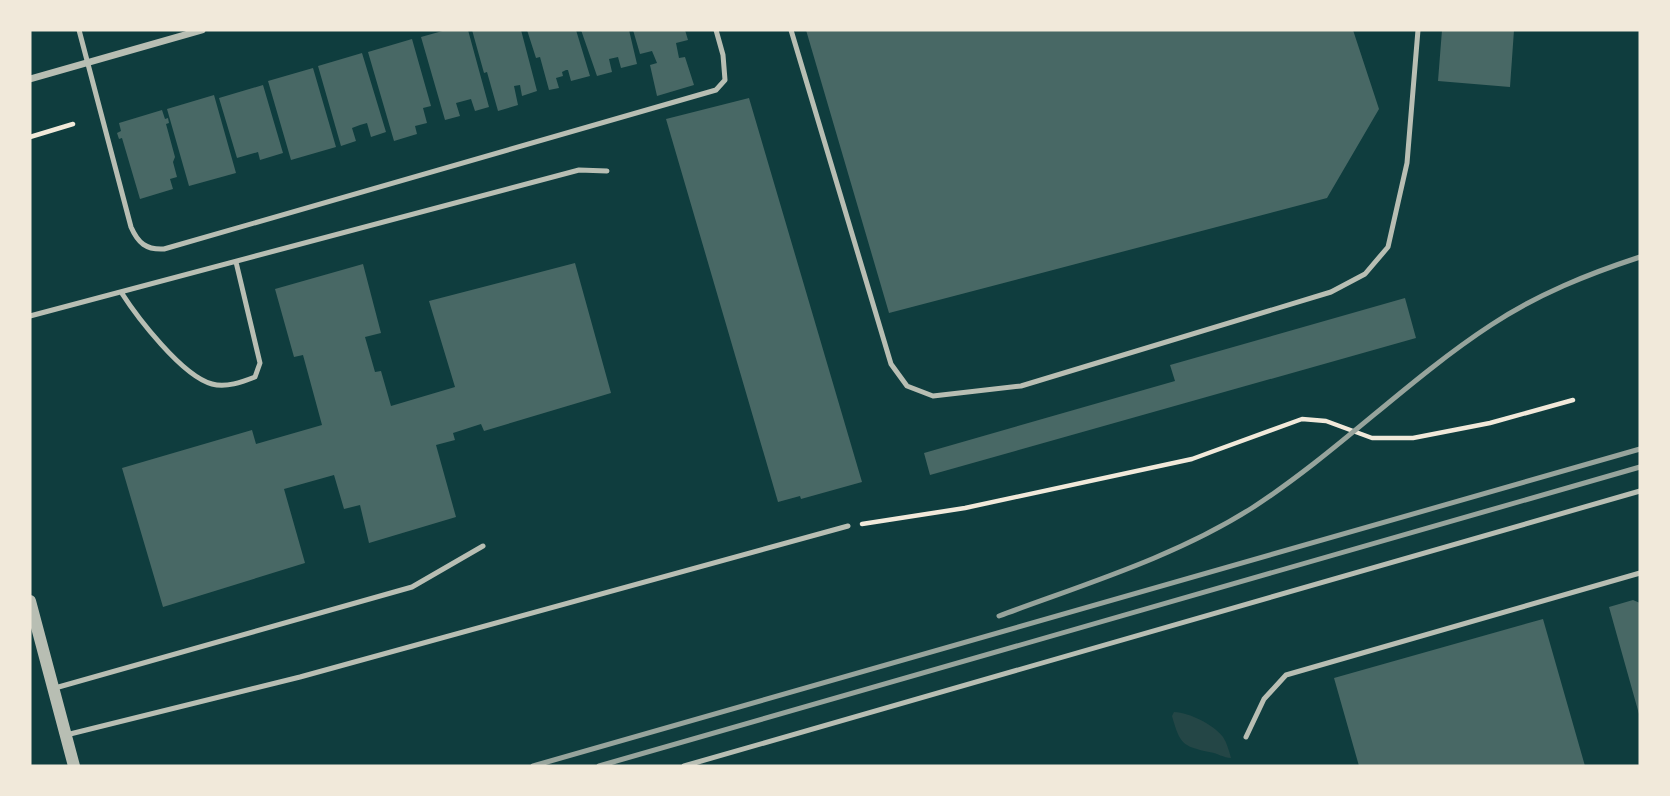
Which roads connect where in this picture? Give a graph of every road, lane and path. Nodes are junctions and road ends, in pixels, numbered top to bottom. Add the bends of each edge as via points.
1 (79, 30) edge
2 (202, 30) edge
3 (716, 30) edge
4 (791, 30) edge
5 (1418, 30) edge
6 (88, 62) junction
7 (30, 79) edge
8 (73, 124) dead end
9 (30, 137) edge
10 (607, 172) dead end
11 (236, 261) junction
12 (121, 292) junction
13 (30, 316) edge
14 (1573, 400) dead end
15 (1640, 491) edge
16 (848, 526) joint
17 (483, 546) dead end
18 (1640, 573) edge
19 (30, 601) edge
20 (52, 688) junction
21 (66, 735) junction
22 (1247, 737) dead end
23 (74, 766) edge
24 (684, 766) edge

1 - 6 lane
2 - 6 street
3 - 6 lane via 725,80 716,90 164,250 144,247 131,227
4 - 5 lane via 891,364 907,386 933,396 1021,386 1331,292 1364,274 1388,247 1407,163
6 - 7 street
8 - 9 path
10 - 11 lane via 579,170
11 - 12 lane
11 - 12 lane via 260,363 255,377 235,384 212,384 194,374 153,335
12 - 13 lane
14 - 16 path via 1413,438 1372,438 1326,421 1302,419 1192,459 965,508
15 - 24 lane
16 - 21 lane via 300,677
17 - 20 lane via 412,587
18 - 22 lane via 1286,676 1264,699
19 - 20 street
20 - 21 street
21 - 23 street

